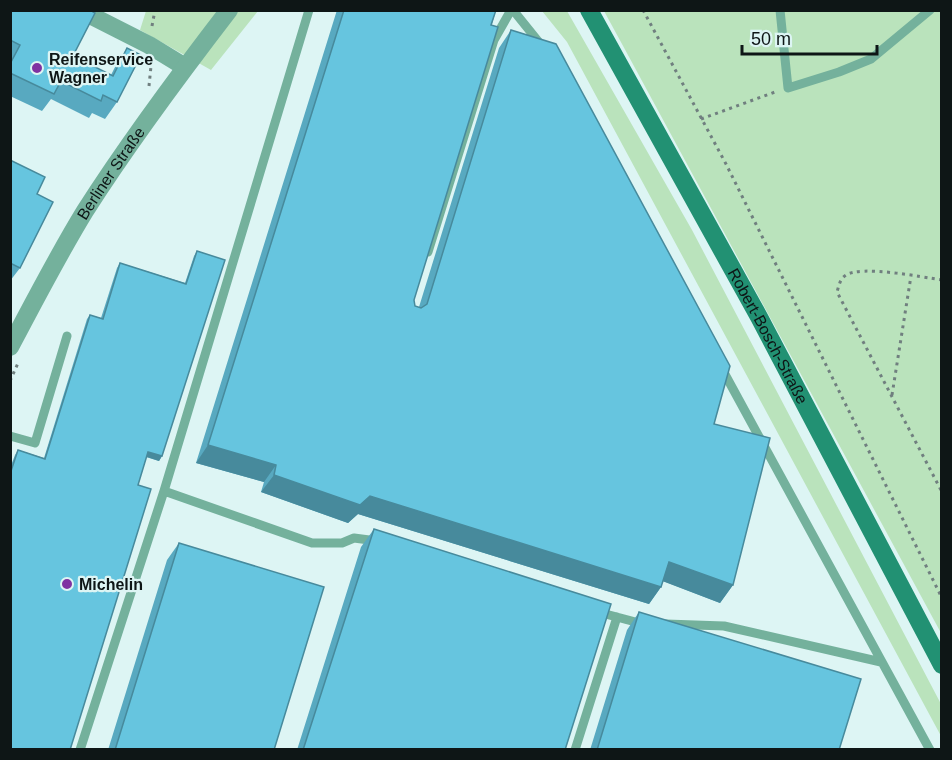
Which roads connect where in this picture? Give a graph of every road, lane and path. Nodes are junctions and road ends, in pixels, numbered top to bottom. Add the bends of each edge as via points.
1 (80, 10) edge
2 (229, 10) edge
3 (309, 10) edge
4 (512, 10) edge
5 (589, 10) edge
6 (643, 10) edge
7 (780, 10) edge
8 (930, 10) edge
9 (549, 56) edge
10 (185, 67) junction
11 (788, 88) junction
12 (701, 119) junction
13 (425, 263) edge
14 (911, 276) junction
15 (942, 280) edge
16 (67, 336) dead end
17 (10, 347) edge
18 (715, 358) edge
19 (892, 397) junction
20 (10, 436) edge
21 (164, 491) junction
22 (942, 492) edge
23 (389, 545) edge
24 (942, 598) edge
25 (594, 610) edge
26 (617, 617) junction
27 (881, 662) junction
28 (942, 665) edge
29 (80, 750) edge
30 (575, 750) edge
31 (930, 750) edge

1 - 10 street
2 - 10 street, Berliner Straße
3 - 21 lane
4 - 9 lane
4 - 13 lane via 494,40
5 - 28 main road, Robert-Bosch-Straße via 759,317
6 - 12 path
7 - 11 lane
8 - 11 lane via 871,59
10 - 17 street, Berliner Straße via 85,212
11 - 12 path
12 - 24 path
14 - 15 path
14 - 19 path
14 - 19 path via 856,271 840,281 837,292
16 - 20 lane via 36,443
18 - 27 lane
19 - 22 path
21 - 23 lane via 312,543 342,543 354,538
21 - 29 lane
25 - 26 lane
26 - 27 lane via 648,625 724,626
26 - 30 lane
27 - 31 lane

